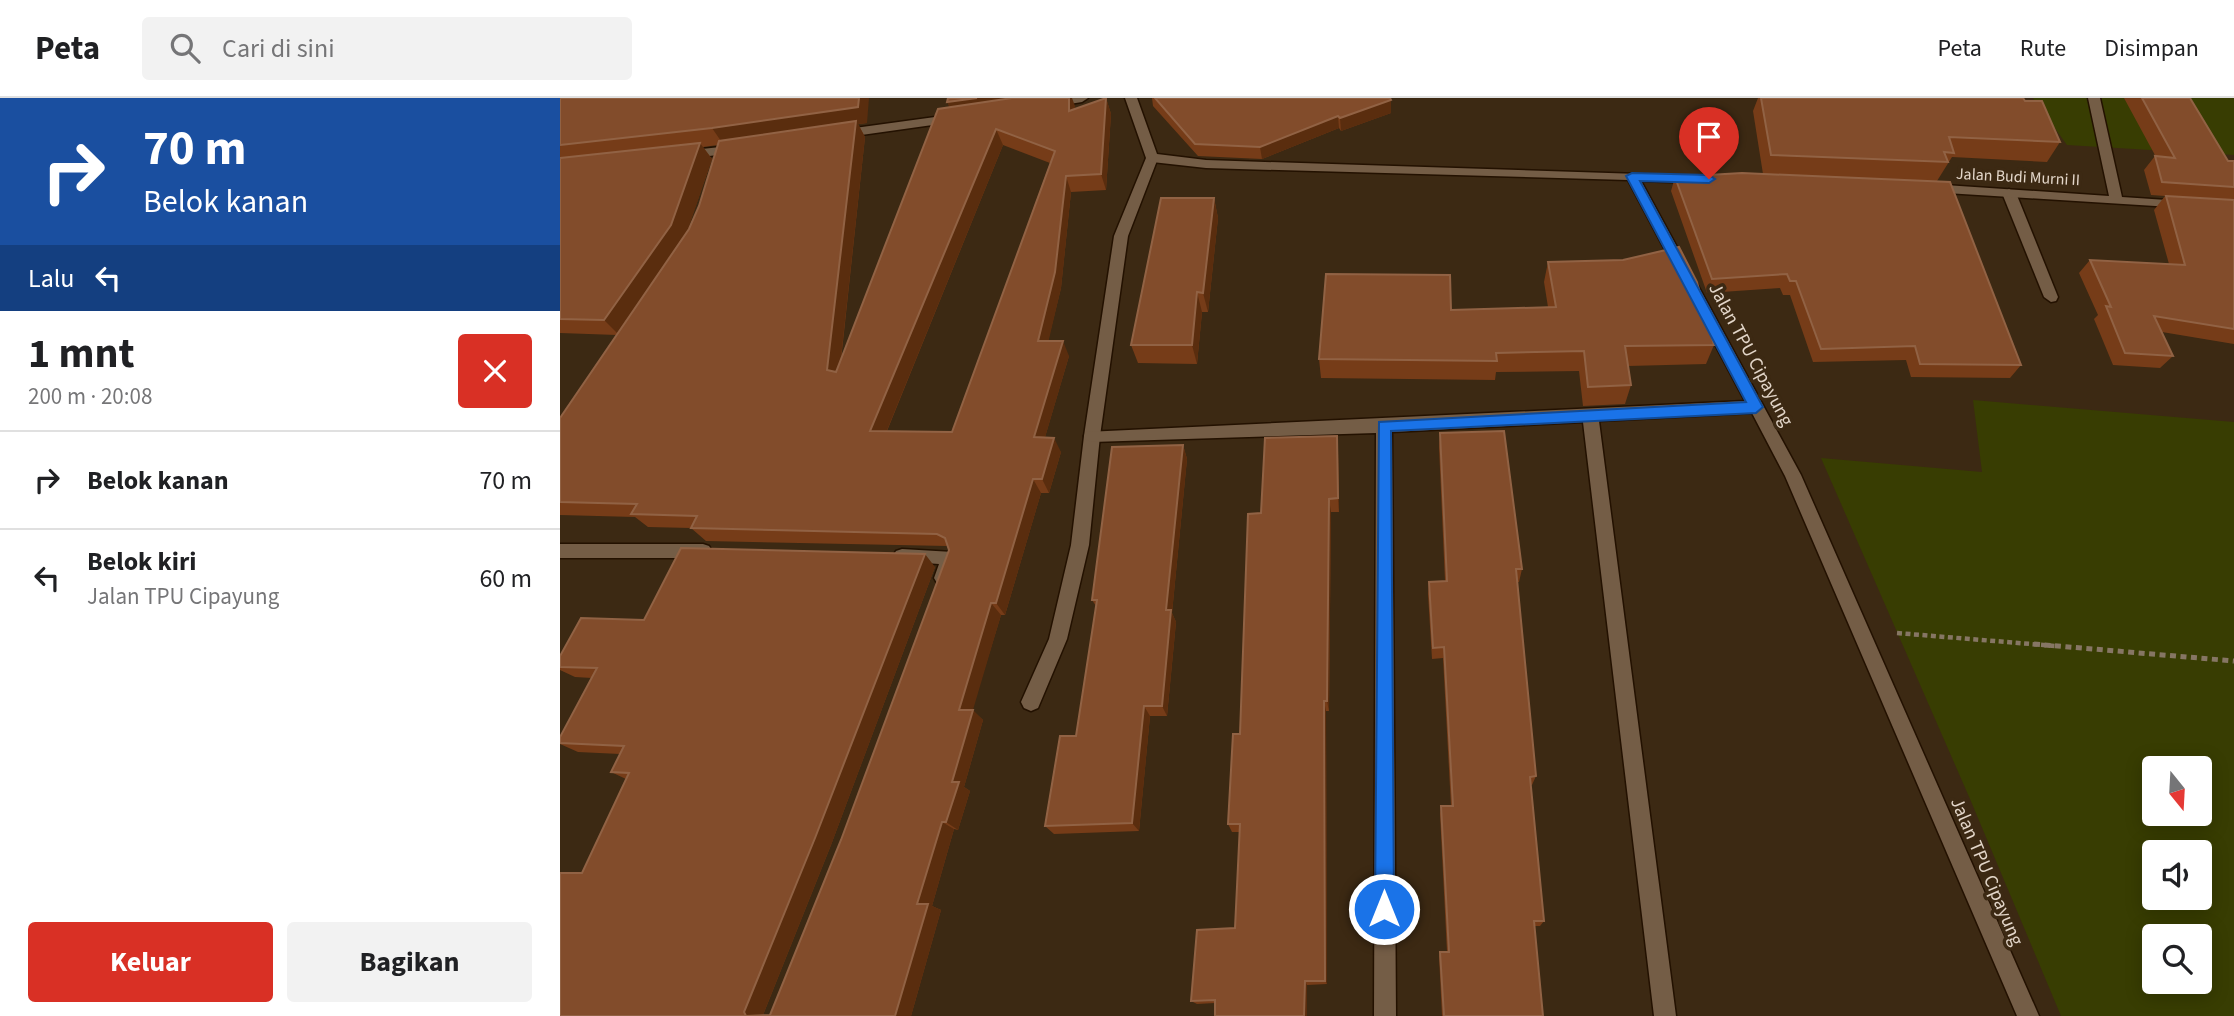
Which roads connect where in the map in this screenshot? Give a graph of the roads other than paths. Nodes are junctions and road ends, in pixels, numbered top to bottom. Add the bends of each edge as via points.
1 (1082, 98) edge
2 (1131, 98) edge
3 (2094, 98) edge
4 (1034, 106) edge
5 (967, 116) edge
6 (832, 135) edge
7 (750, 147) edge
8 (669, 157) edge
9 (1152, 158) junction
10 (1632, 176) junction
11 (1713, 179) edge
12 (1916, 188) edge
13 (2009, 193) junction
14 (2116, 200) junction
15 (2194, 206) edge
16 (2051, 297) dead end
17 (1756, 407) junction
18 (1590, 416) junction
19 (1384, 426) junction
20 (1092, 436) junction
21 (560, 551) edge
22 (716, 551) edge
23 (883, 555) edge
24 (934, 601) edge
25 (1031, 702) dead end
26 (1385, 1016) edge
27 (1665, 1016) edge
28 (2028, 1016) edge

1 - 4 street
2 - 9 street
3 - 14 street
5 - 6 street
7 - 8 street via 721,157
9 - 10 street via 1206,164
9 - 20 street via 1121,236
10 - 11 street
10 - 17 street, Jalan TPU Cipayung
12 - 13 street, Jalan Budi Murni II
13 - 14 street, Jalan Budi Murni II
13 - 16 street
14 - 15 street, Jalan Budi Murni II
17 - 18 street
17 - 28 street, Jalan TPU Cipayung via 1793,475
18 - 19 street
18 - 27 street
19 - 20 street
19 - 26 street
20 - 25 street via 1080,545 1058,639
21 - 22 street
23 - 24 street via 947,557

